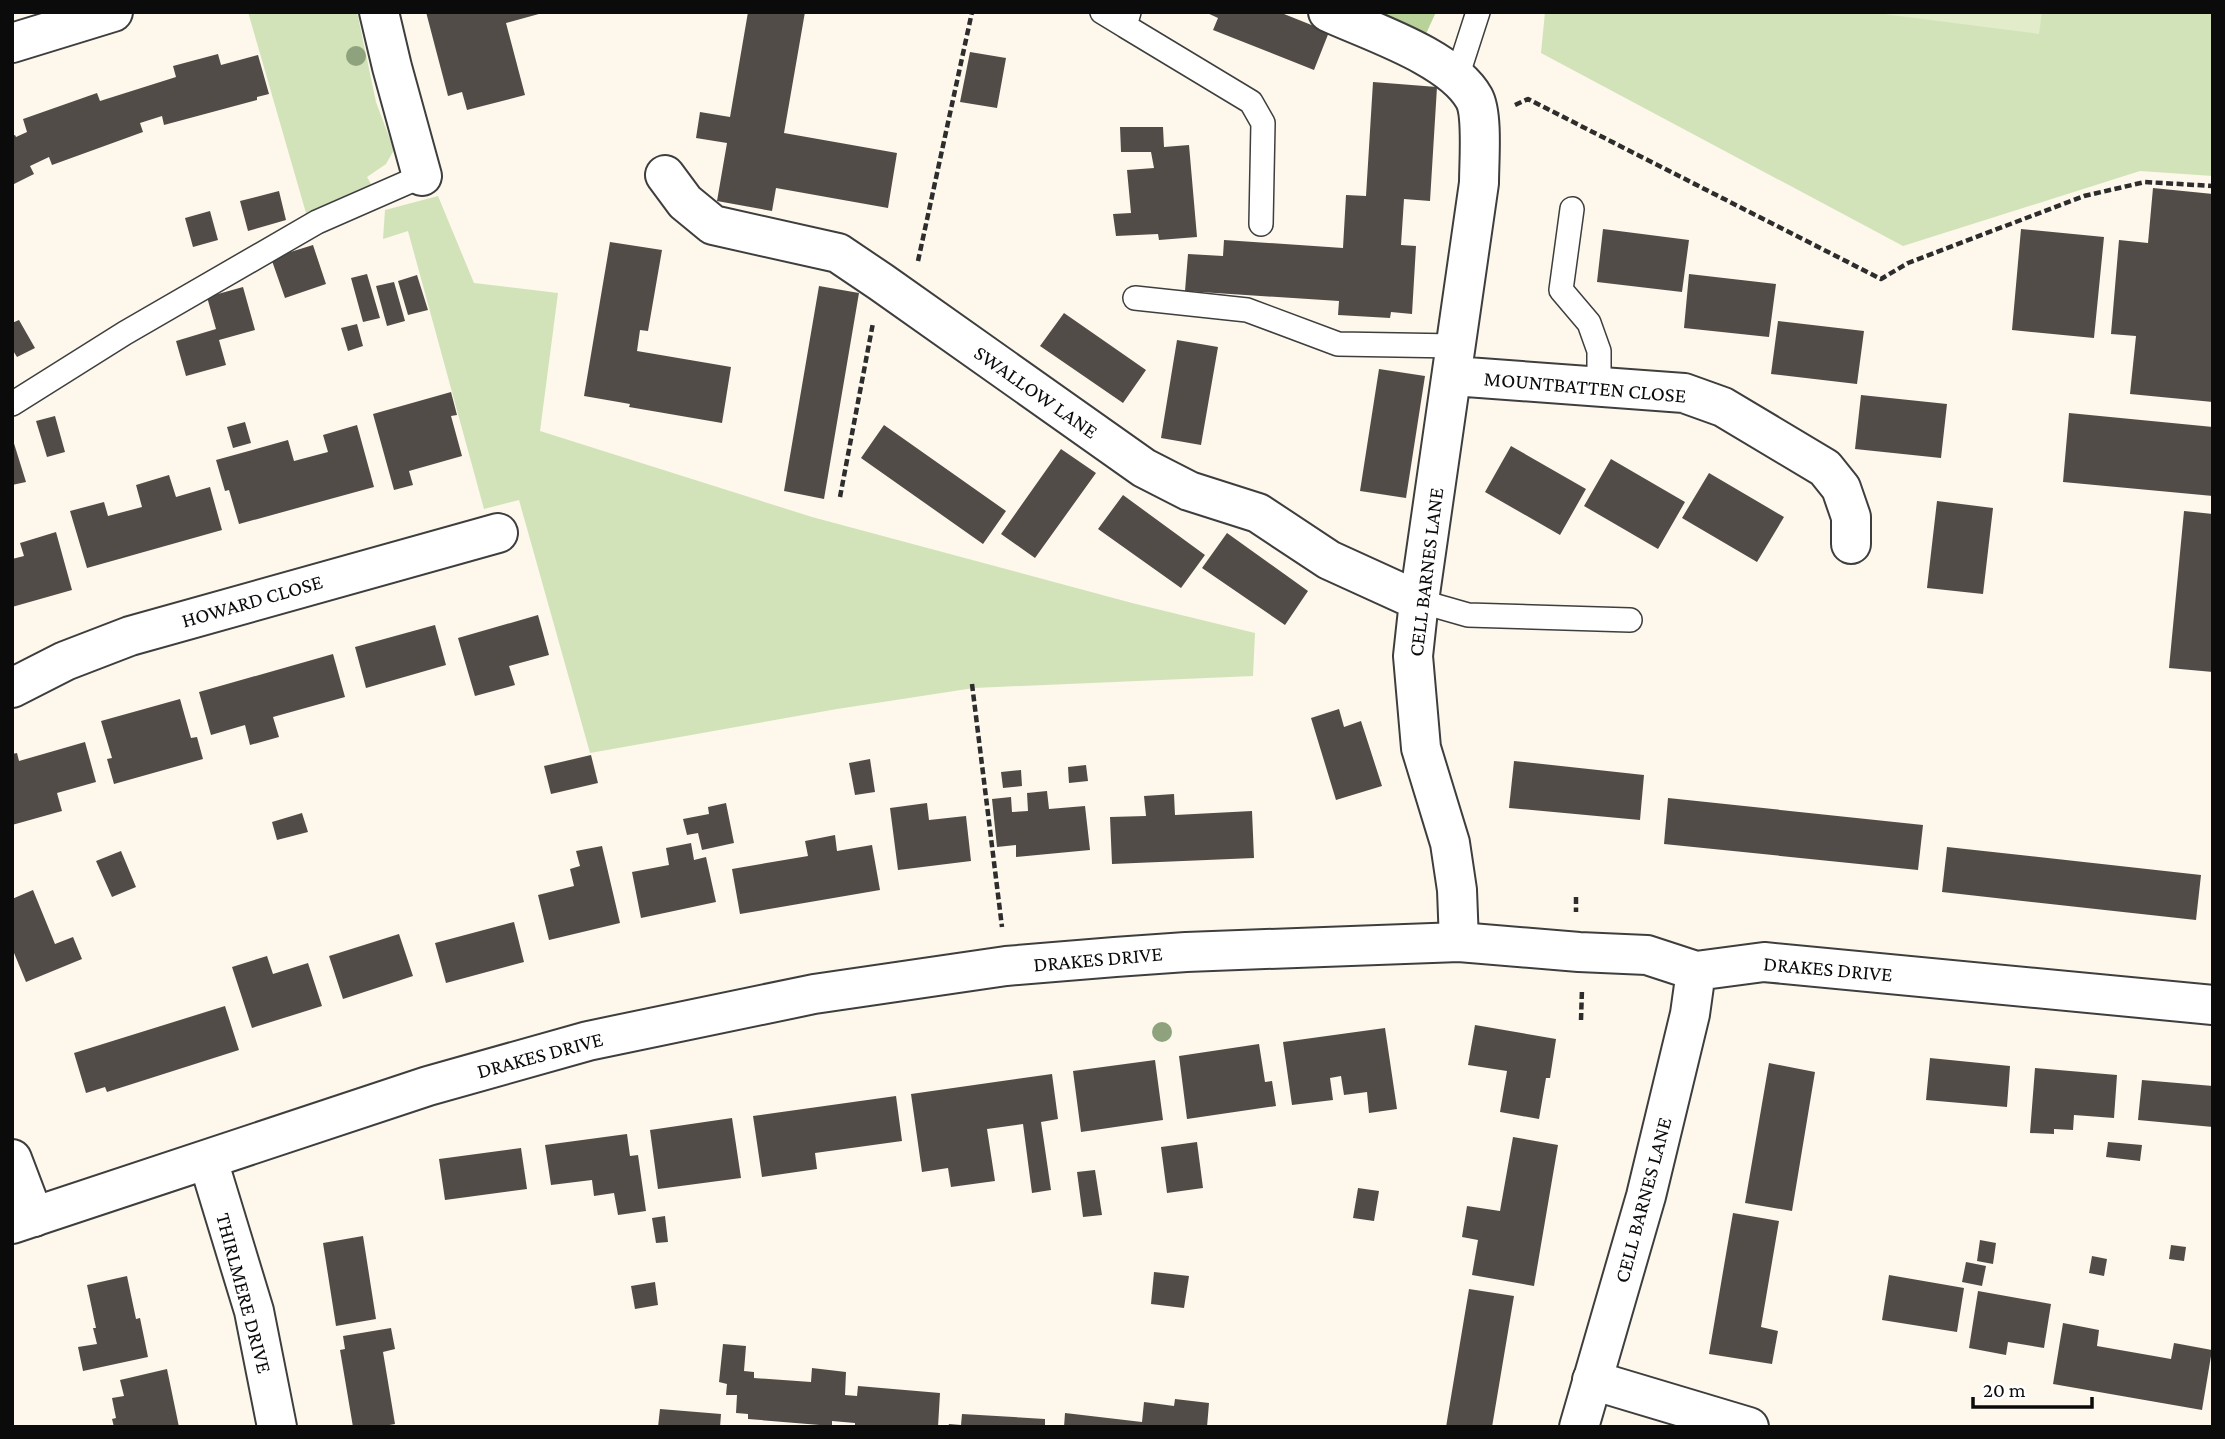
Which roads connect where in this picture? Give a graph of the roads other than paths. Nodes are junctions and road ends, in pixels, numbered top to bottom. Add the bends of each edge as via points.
1 (113, 12) edge
2 (379, 12) edge
3 (1102, 12) edge
4 (1328, 12) edge
5 (1478, 12) edge
6 (1127, 19) edge
7 (12, 43) edge
8 (1457, 77) junction
9 (665, 175) dead end
10 (422, 176) joint
11 (1572, 209) dead end
12 (1262, 224) dead end
13 (1135, 298) dead end
14 (1455, 361) junction
15 (1599, 387) junction
16 (12, 404) edge
17 (498, 533) dead end
18 (1851, 544) dead end
19 (1419, 601) junction
20 (1630, 620) dead end
21 (12, 688) edge
22 (1459, 942) junction
23 (1696, 971) junction
24 (2213, 1005) edge
25 (12, 1159) edge
26 (208, 1160) junction
27 (23, 1221) edge
28 (1592, 1380) junction
29 (277, 1427) edge
30 (1579, 1427) edge
31 (1749, 1427) edge

1 - 7 street
2 - 10 street
3 - 6 lane
4 - 8 street via 1424,55
5 - 8 lane
6 - 12 lane via 1251,102 1263,123
8 - 14 street, CELL BARNES LANE via 1475,99 1479,183
9 - 19 street, SWALLOW LANE via 685,202 713,225 838,253 1144,468 1189,491 1258,513 1329,560
10 - 16 lane via 317,222
11 - 15 lane via 1561,290 1589,323 1599,351
13 - 14 lane via 1247,310 1338,344
14 - 15 street, MOUNTBATTEN CLOSE
14 - 19 street, CELL BARNES LANE
15 - 18 street, MOUNTBATTEN CLOSE via 1684,393 1723,407 1825,468 1841,488 1851,517
17 - 21 street, HOWARD CLOSE via 130,636
19 - 20 lane via 1468,615
19 - 22 street, CELL BARNES LANE via 1413,656 1420,748 1450,843
22 - 23 street, DRAKES DRIVE via 1647,955
22 - 26 street, DRAKES DRIVE via 1186,952 1006,966 814,994 588,1041 428,1086
23 - 24 street, DRAKES DRIVE via 1764,962
23 - 28 street, CELL BARNES LANE via 1646,1196
25 - 27 street
26 - 27 street, DRAKES DRIVE
26 - 29 street, THIRLMERE DRIVE via 254,1311
28 - 30 street, CELL BARNES LANE
28 - 31 street

